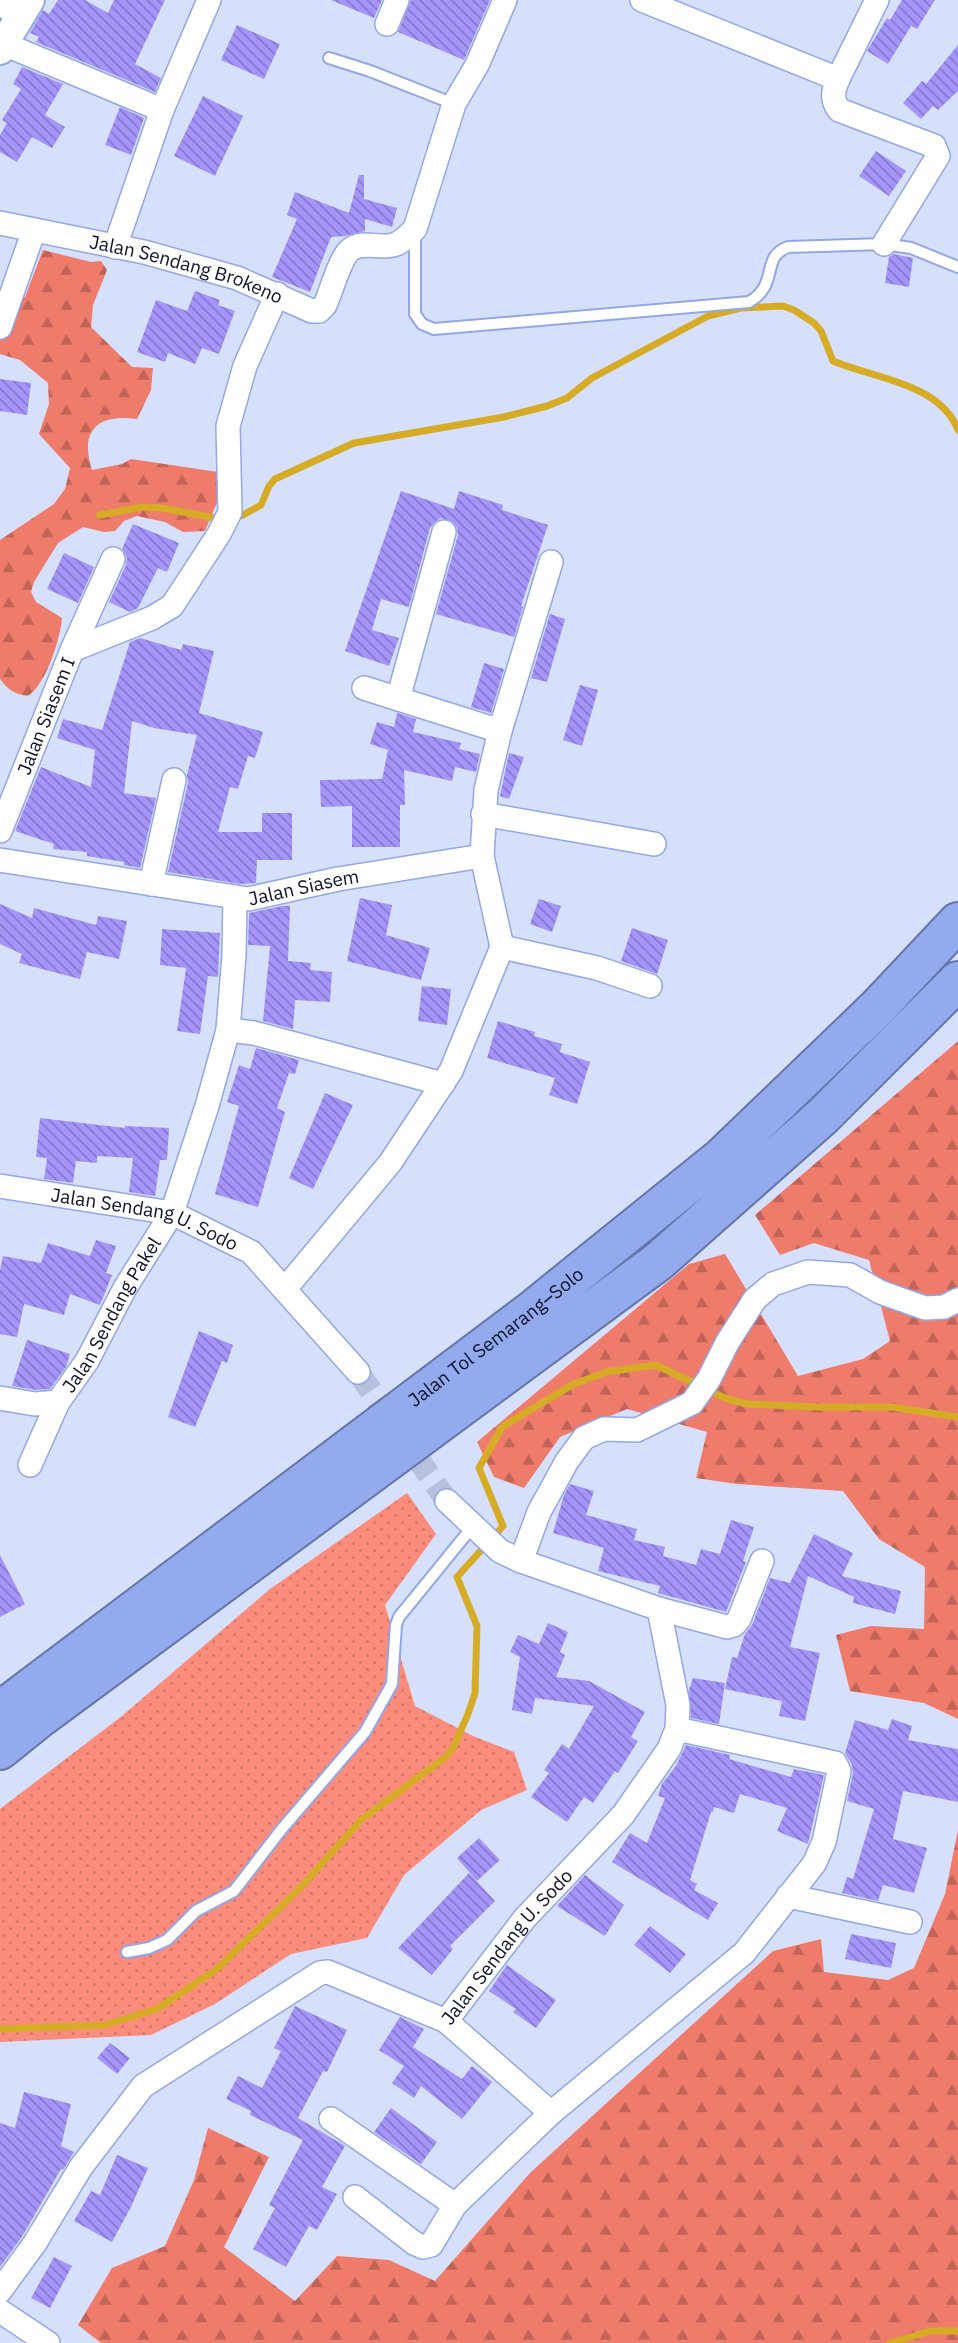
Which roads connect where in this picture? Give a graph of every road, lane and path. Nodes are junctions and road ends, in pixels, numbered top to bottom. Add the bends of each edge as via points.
1 (209, 0) edge
2 (397, 0) edge
3 (505, 0) edge
4 (642, 0) edge
5 (877, 0) edge
6 (17, 6) edge
7 (387, 24) dead end
8 (2, 47) edge
9 (329, 58) dead end
10 (838, 79) junction
11 (454, 104) junction
12 (162, 110) junction
13 (0, 223) edge
14 (415, 229) junction
15 (34, 230) junction
16 (884, 244) junction
17 (115, 247) junction
18 (958, 267) edge
19 (276, 294) junction
20 (0, 327) edge
21 (228, 426) joint
22 (444, 532) dead end
23 (113, 559) dead end
24 (551, 562) dead end
25 (72, 650) junction
26 (364, 688) dead end
27 (398, 699) junction
28 (500, 731) junction
29 (174, 780) dead end
30 (483, 814) junction
31 (0, 831) edge
32 (654, 844) dead end
33 (482, 856) junction
34 (0, 860) edge
35 (151, 884) junction
36 (235, 897) junction
37 (958, 922) edge
38 (502, 947) junction
39 (958, 981) edge
40 (650, 986) dead end
41 (228, 1030) junction
42 (443, 1084) junction
43 (0, 1186) edge
44 (172, 1213) junction
45 (285, 1289) junction
46 (958, 1300) edge
47 (358, 1372) tunnel mouth
48 (0, 1398) edge
49 (58, 1402) junction
50 (30, 1465) dead end
51 (447, 1501) tunnel mouth
52 (477, 1530) junction
53 (510, 1556) junction
54 (762, 1561) dead end
55 (659, 1609) junction
56 (0, 1711) edge
57 (677, 1729) junction
58 (0, 1751) edge
59 (788, 1896) junction
60 (910, 1922) dead end
61 (127, 1952) dead end
62 (446, 2021) junction
63 (551, 2113) junction
64 (331, 2119) dead end
65 (355, 2197) dead end
66 (455, 2205) junction
67 (0, 2291) edge
68 (0, 2311) edge
69 (48, 2343) edge

1 - 12 street
2 - 7 street
3 - 11 street
4 - 10 street
5 - 10 street
6 - 8 street
8 - 12 street
9 - 11 lane
10 - 16 street via 833,102 839,110 938,150
11 - 14 street
12 - 17 street
13 - 15 street, Jalan Sendang Brokeno
14 - 16 lane via 415,314 422,324 434,329 749,302 767,285 779,250
14 - 19 street via 392,246 359,245 350,250 326,306 319,311
15 - 17 street, Jalan Sendang Brokeno
15 - 20 street
16 - 18 lane via 911,248
17 - 19 street, Jalan Sendang Brokeno via 237,278
19 - 21 street, Jalan Sendang Brokeno via 245,366
21 - 25 street, Jalan Siasem I via 230,512 172,606
22 - 27 street
23 - 25 street
24 - 28 street
25 - 31 street, Jalan Siasem I
26 - 27 street
27 - 28 street
28 - 30 street
29 - 35 street
30 - 32 street
30 - 33 street
33 - 36 street, Jalan Siasem via 248,899
33 - 38 street
34 - 35 street, Jalan Siasem
35 - 36 street, Jalan Siasem
36 - 41 street, Jalan Sendang Pakel
37 - 56 highway, Jalan Tol Semarang–Solo via 878,1007 722,1157 530,1312
38 - 40 street via 597,968
38 - 42 street
39 - 58 highway, Jalan Tol Semarang–Solo via 823,1115 659,1261
41 - 42 street
41 - 44 street, Jalan Sendang Pakel
42 - 45 street via 390,1163
43 - 44 street, Jalan Sendang U. Sodo
44 - 45 street, Jalan Sendang U. Sodo via 251,1252
44 - 49 street, Jalan Sendang Pakel via 87,1361
45 - 47 street, Jalan Sendang U. Sodo
46 - 53 street via 944,1307 925,1308 850,1275 808,1272 773,1284 755,1299 692,1403 637,1430 604,1429 584,1438
48 - 49 street, Jalan Sendang Pakel via 35,1404
49 - 50 street
51 - 52 street
52 - 53 street
52 - 61 lane via 399,1617 393,1684 365,1732 234,1891 196,1912 167,1940
53 - 55 street
54 - 55 street via 734,1625
55 - 57 street, Jalan Sendang U. Sodo via 678,1705
57 - 59 street via 838,1767 824,1843 814,1864
57 - 62 street, Jalan Sendang U. Sodo via 670,1749 623,1815 525,1918
59 - 60 street
59 - 63 street via 744,1953
62 - 63 street
62 - 67 street, Jalan Sendang U. Sodo via 333,1972 320,1973 143,2086 81,2167
63 - 66 street
64 - 66 street
65 - 66 street via 423,2247 431,2245
68 - 69 street

